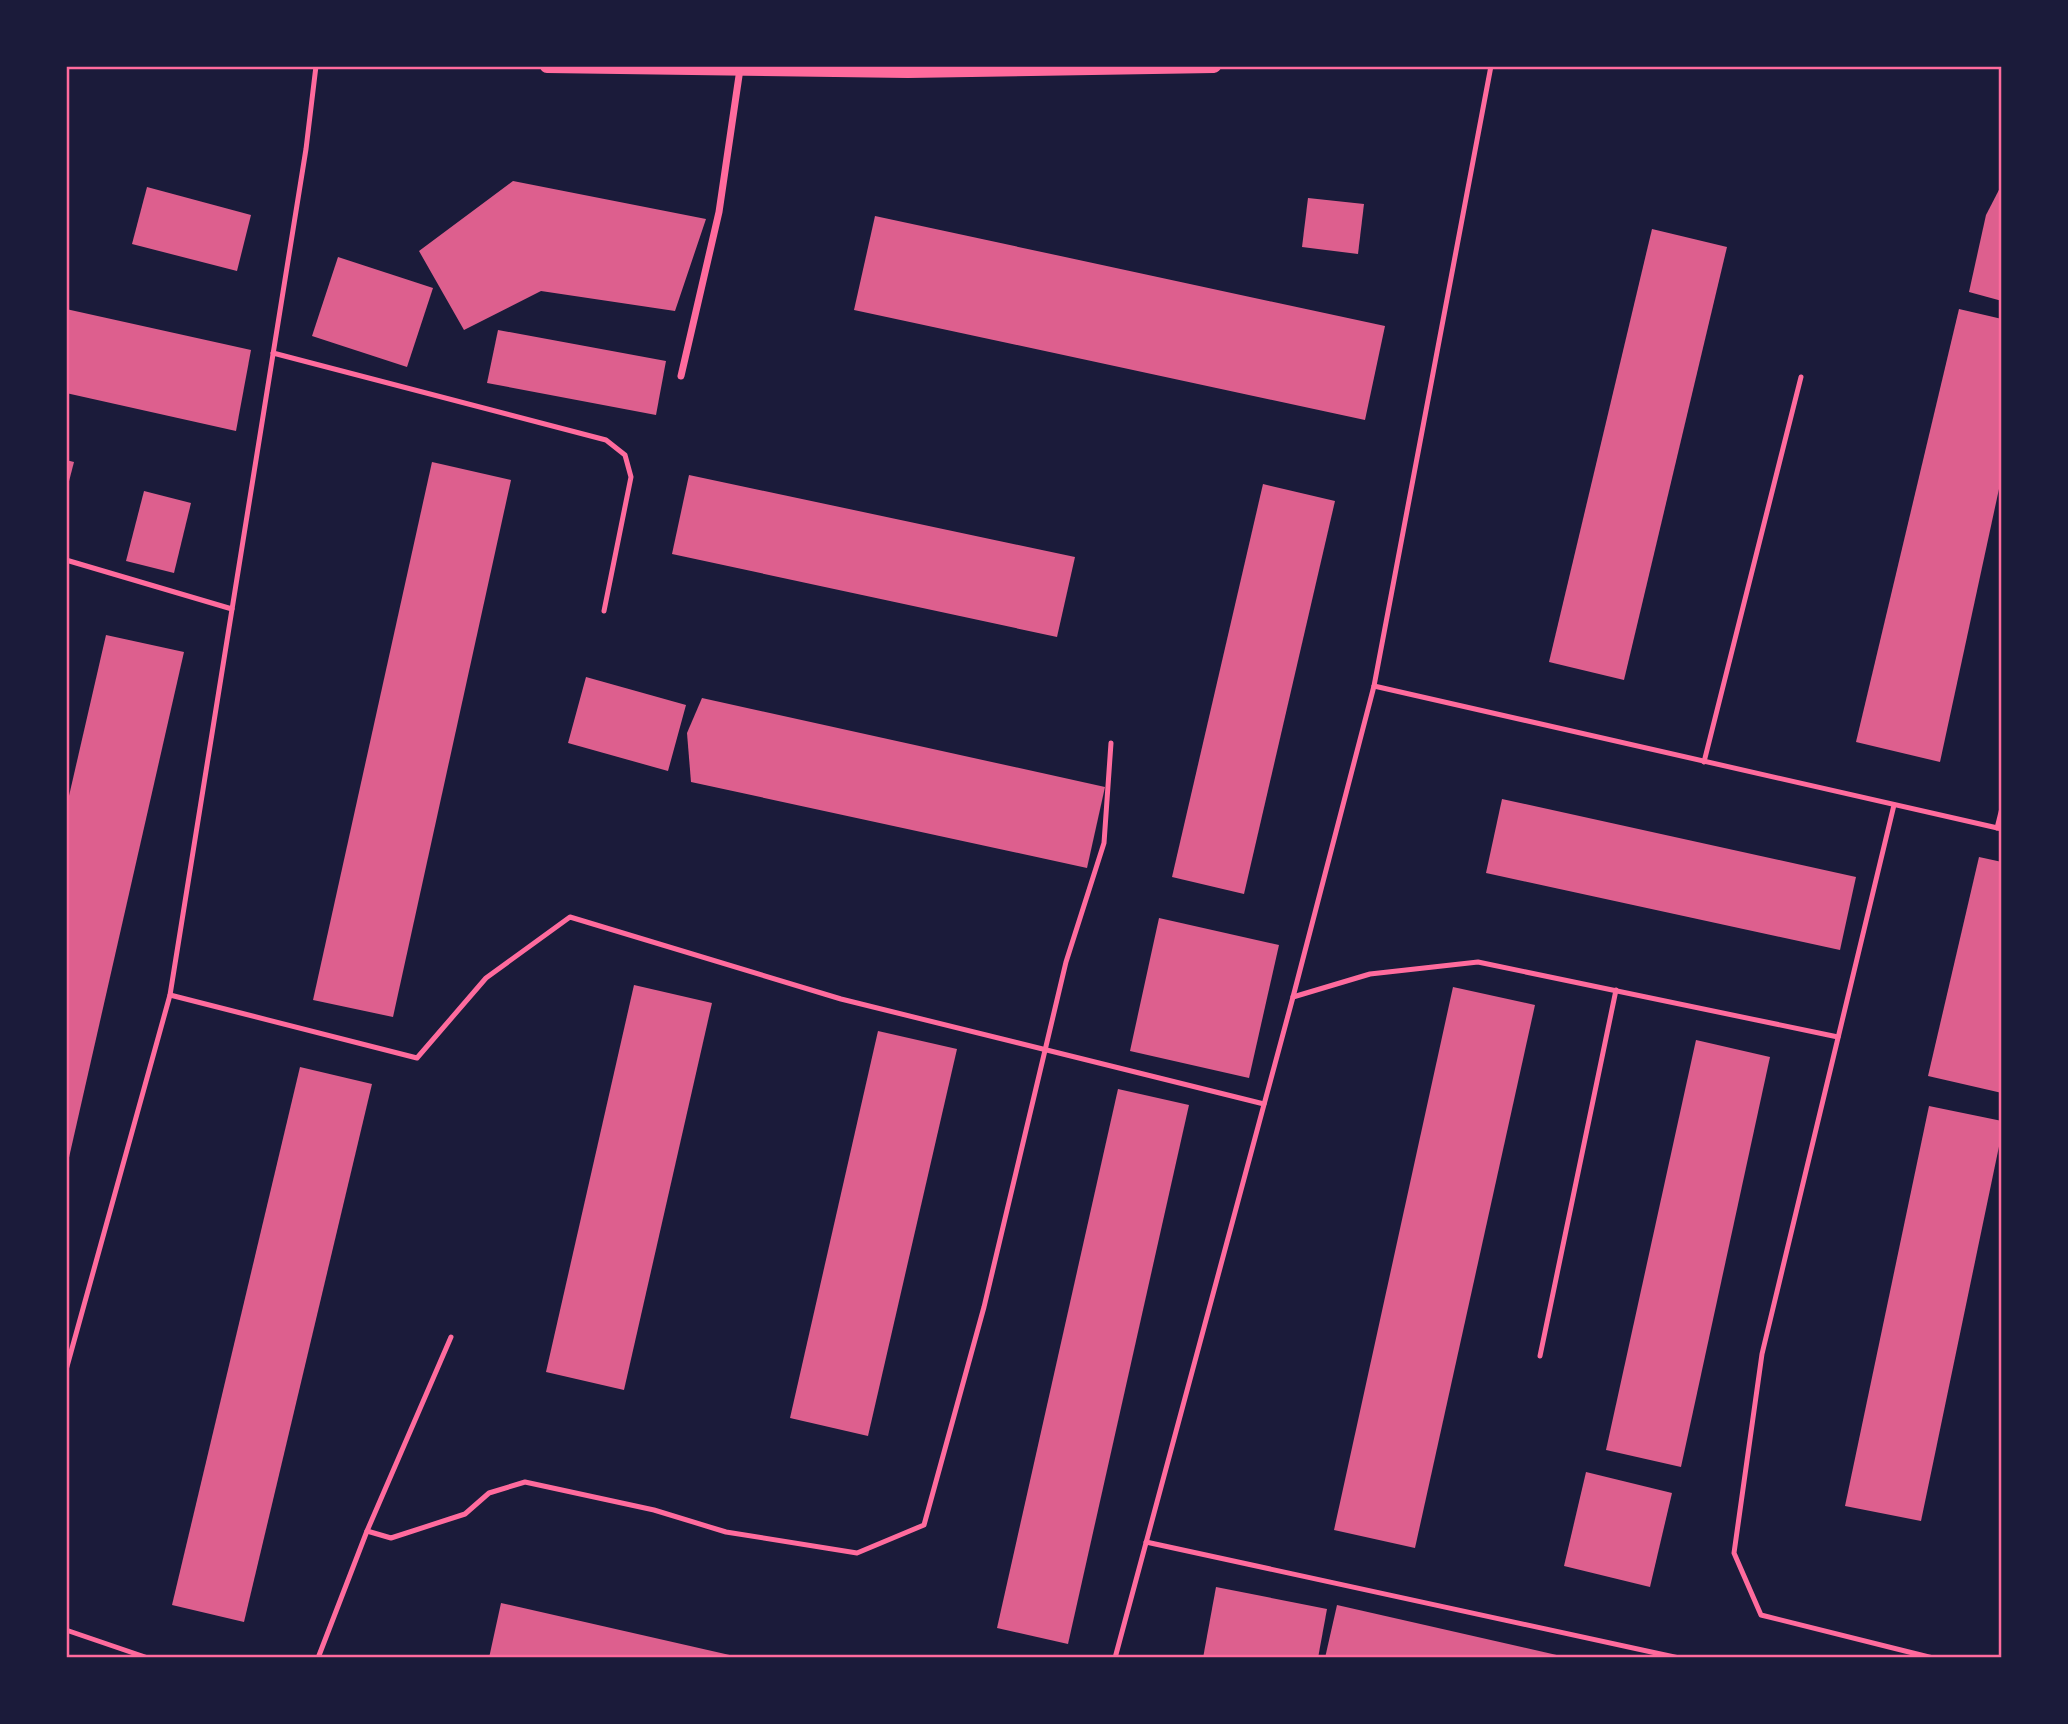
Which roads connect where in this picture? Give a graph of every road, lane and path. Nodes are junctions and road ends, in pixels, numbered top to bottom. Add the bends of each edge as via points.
1 (316, 66) edge
2 (547, 66) edge
3 (1214, 66) edge
4 (1491, 66) edge
5 (740, 69) junction
6 (273, 353) junction
7 (681, 376) dead end
8 (1801, 377) dead end
9 (66, 559) edge
10 (232, 609) junction
11 (604, 611) dead end
12 (1374, 686) junction
13 (1111, 743) dead end
14 (1704, 762) junction
15 (1894, 805) junction
16 (2001, 808) edge
17 (1999, 829) edge
18 (1616, 990) junction
19 (170, 995) junction
20 (1293, 996) junction
21 (1838, 1037) junction
22 (1045, 1050) junction
23 (1264, 1104) junction
24 (451, 1337) dead end
25 (1540, 1356) dead end
26 (66, 1370) edge
27 (367, 1531) junction
28 (1146, 1542) junction
29 (66, 1630) edge
30 (148, 1657) edge
31 (318, 1657) edge
32 (1115, 1657) edge
33 (1679, 1657) edge
34 (1933, 1657) edge

1 - 6 lane
2 - 5 main road
3 - 5 main road
4 - 12 lane
5 - 7 street via 719,212
6 - 10 lane
6 - 11 lane via 606,440 625,455 631,477
8 - 14 lane
9 - 10 lane
10 - 19 lane
12 - 14 lane
12 - 20 lane
13 - 22 lane via 1104,843 1066,962
14 - 15 lane
15 - 17 lane
15 - 21 lane
16 - 17 lane
18 - 20 lane via 1478,962 1370,974
18 - 21 lane
18 - 25 lane
19 - 22 lane via 417,1058 486,978 570,917 841,999
19 - 26 lane
20 - 23 lane
21 - 34 lane via 1762,1354 1734,1553 1760,1615
22 - 23 lane
22 - 27 lane via 984,1307 924,1525 857,1553 726,1532 654,1510 525,1482 489,1493 465,1514 391,1538
23 - 28 lane
24 - 27 lane
27 - 31 lane
28 - 32 lane
28 - 33 lane
29 - 30 lane

